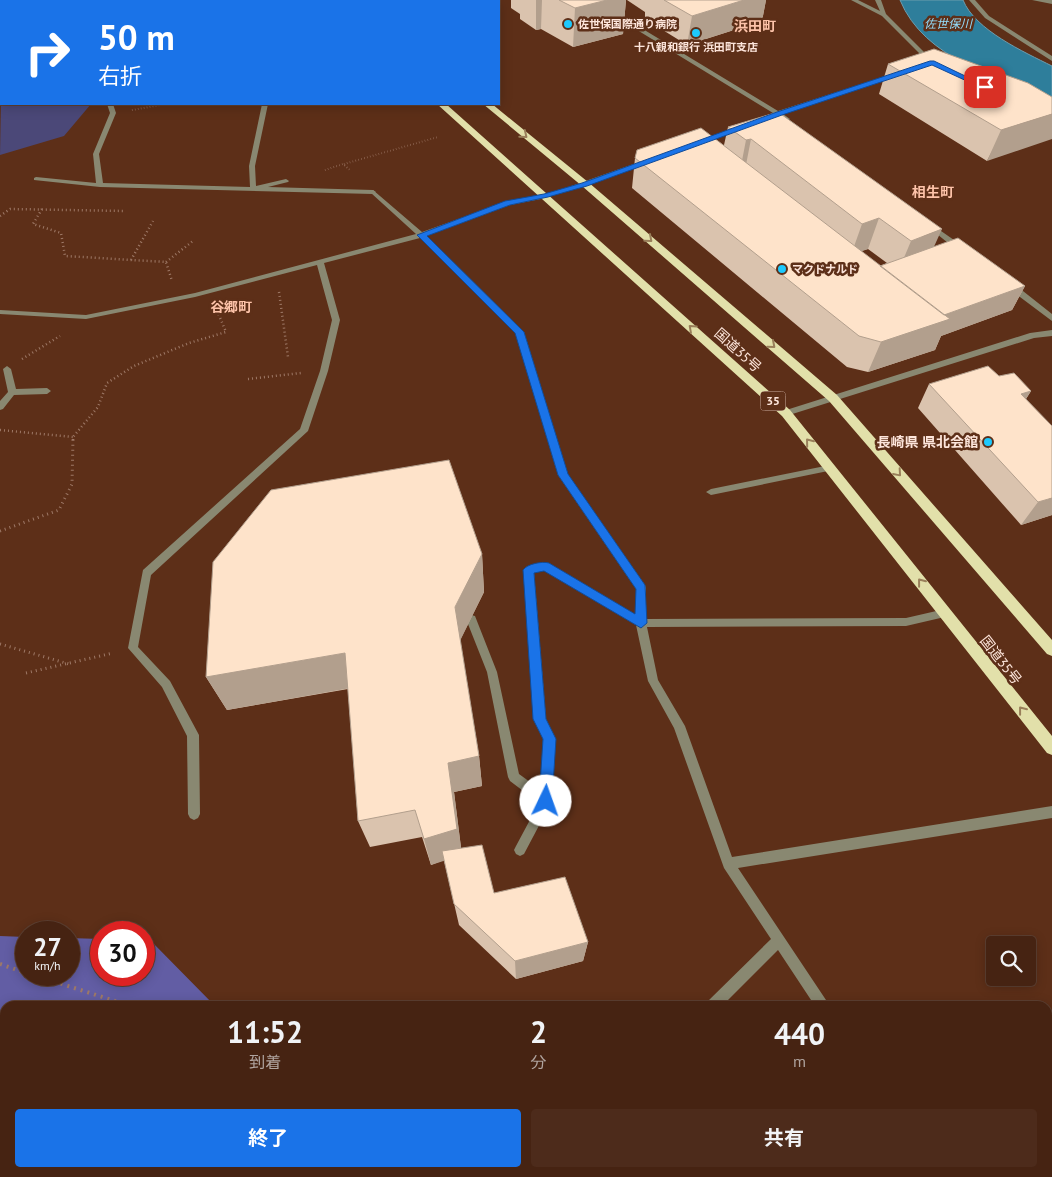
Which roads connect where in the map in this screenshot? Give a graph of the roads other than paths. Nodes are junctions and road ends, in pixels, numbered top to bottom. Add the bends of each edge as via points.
1 (591, 0) edge
2 (854, 0) edge
3 (878, 0) edge
4 (972, 0) edge
5 (1035, 0) edge
6 (1052, 2) edge
7 (884, 15) junction
8 (1052, 60) edge
9 (932, 63) junction
10 (923, 66) edge
11 (941, 67) edge
12 (905, 72) edge
13 (110, 105) edge
14 (265, 105) edge
15 (442, 105) edge
16 (488, 105) edge
17 (779, 113) junction
18 (770, 117) edge
19 (795, 125) edge
20 (742, 127) edge
21 (696, 144) edge
22 (650, 160) edge
23 (36, 179) dead end
24 (286, 181) dead end
25 (585, 184) junction
26 (100, 185) junction
27 (252, 189) junction
28 (546, 196) junction
29 (922, 220) edge
30 (421, 235) junction
31 (970, 256) edge
32 (320, 263) junction
33 (1002, 279) edge
34 (0, 312) edge
35 (1052, 318) edge
36 (1052, 333) edge
37 (8, 369) road end
38 (12, 392) junction
39 (47, 392) dead end
40 (833, 398) junction
41 (0, 407) edge
42 (786, 413) junction
43 (830, 468) junction
44 (711, 492) dead end
45 (945, 613) junction
46 (471, 618) edge
47 (641, 623) junction
48 (1052, 650) edge
49 (1052, 748) edge
50 (546, 801) junction
51 (1052, 812) edge
52 (194, 814) dead end
53 (520, 850) dead end
54 (728, 864) junction
55 (779, 940) junction
56 (718, 1001) edge
57 (821, 1001) edge

1 - 17 street
2 - 7 street
3 - 7 street
4 - 8 street via 987,17
5 - 6 street
7 - 9 street
9 - 10 street
9 - 11 street
12 - 17 street
13 - 26 street via 113,113 96,154
14 - 27 street via 252,166
15 - 28 highway, 国道35号 / 35
16 -> 25 highway, 国道35号
17 - 18 street
17 - 19 street
20 - 21 street
22 - 25 street
23 - 26 street
24 - 27 street
25 - 28 street
25 -> 40 highway, 国道35号
26 - 27 street
27 - 30 street via 373,192
28 - 30 street via 508,203
42 -> 28 highway, 国道35号 / 35
29 - 31 street
30 - 32 street
30 - 47 street via 520,332 563,475 641,588
32 - 34 street via 210,291 86,316
32 - 52 street via 336,320 324,371 304,431 146,573 133,648 166,684 193,735
33 - 35 street
36 - 40 street via 1033,335
37 - 38 street
38 - 39 street
38 - 41 street
40 - 42 street
40 -> 48 highway, 国道35号
43 -> 42 highway, 国道35号 / 35
43 - 44 street
45 -> 43 highway, 国道35号 / 35
45 - 47 street via 906,622
49 -> 45 highway, 国道35号 / 35
46 - 50 street via 492,672 514,777
47 - 50 street via 545,566 529,570 540,719 549,739
47 - 54 street via 653,681 679,726
50 - 53 street
51 - 54 street
54 - 55 street
55 - 56 street
55 - 57 street

